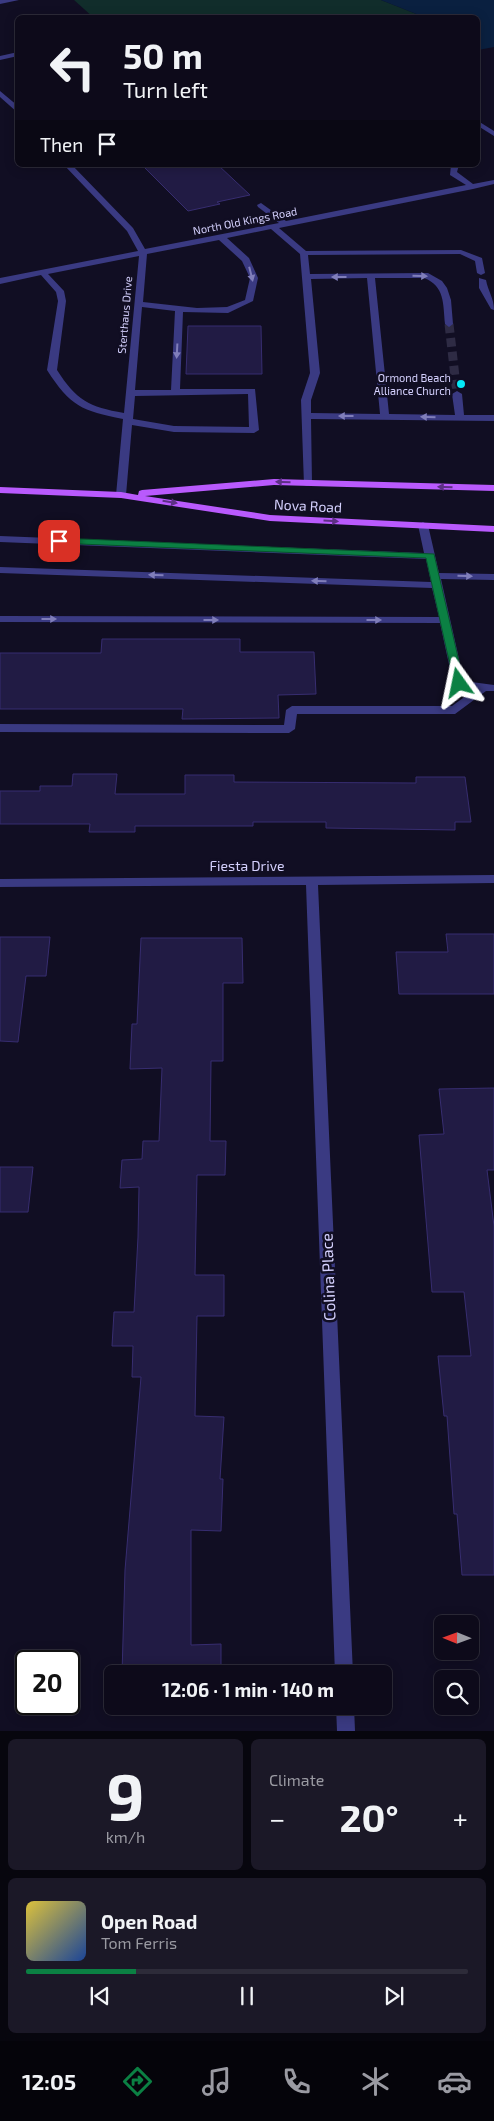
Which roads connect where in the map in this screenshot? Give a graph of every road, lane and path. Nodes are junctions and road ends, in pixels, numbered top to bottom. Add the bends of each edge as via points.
1 (16, 0) edge
2 (0, 2) edge
3 (15, 55) edge
4 (0, 58) edge
5 (0, 93) edge
6 (15, 108) edge
7 (480, 124) edge
8 (494, 134) edge
9 (70, 167) edge
10 (454, 167) edge
11 (494, 182) edge
12 (473, 187) junction
13 (261, 205) dead end
14 (285, 224) junction
15 (273, 227) junction
16 (221, 237) junction
17 (304, 252) junction
18 (142, 253) junction
19 (43, 273) junction
20 (371, 276) junction
21 (307, 277) junction
22 (0, 281) edge
23 (138, 304) junction
24 (494, 307) edge
25 (179, 309) junction
26 (449, 324) tunnel mouth
27 (175, 392) junction
28 (130, 393) junction
29 (457, 394) tunnel mouth
30 (306, 416) junction
31 (385, 416) junction
32 (460, 417) junction
33 (494, 418) edge
34 (128, 419) junction
35 (307, 483) junction
36 (494, 488) edge
37 (0, 490) edge
38 (121, 495) junction
39 (423, 525) junction
40 (494, 529) edge
41 (0, 539) edge
42 (430, 556) junction
43 (0, 570) edge
44 (494, 577) edge
45 (436, 580) junction
46 (0, 619) edge
47 (445, 620) junction
48 (489, 688) edge
49 (0, 728) edge
50 (494, 880) edge
51 (312, 881) junction
52 (0, 883) edge
53 (344, 1665) edge
54 (345, 1715) edge
55 (346, 1731) edge

1 - 2 street
3 - 4 street
5 - 6 street
7 - 8 street
9 - 18 street via 130,230
10 - 12 street via 453,173
11 - 12 street, North Old Kings Road
12 - 14 street, North Old Kings Road
13 - 14 street
14 - 15 street, North Old Kings Road
15 - 16 street, North Old Kings Road
15 - 17 street
16 - 18 street, North Old Kings Road
16 -> 25 street via 246,260 254,278 249,302 228,310
17 - 21 street
17 - 24 street via 461,252 479,260 483,288
18 - 19 street, North Old Kings Road
18 - 23 street, Sterthaus Drive
19 - 22 street, North Old Kings Road
19 - 34 street via 60,291 62,301 52,370 55,376 69,396 84,407
20 -> 21 street
20 -> 26 street via 425,275 438,279 444,286
20 - 31 street
21 - 30 street via 315,373 306,400
23 - 25 street
23 - 28 street, Sterthaus Drive
25 -> 27 street
27 - 28 street
27 - 34 street via 252,391 254,430 174,429
28 - 34 street, Sterthaus Drive
29 - 32 street
31 -> 30 street
30 - 35 street
32 -> 31 street
32 - 33 street
34 - 38 street, Sterthaus Drive
36 -> 35 main road, Nova Road
35 -> 38 main road, Nova Road via 274,482
37 - 38 main road, Nova Road
38 -> 39 main road, Nova Road via 270,518
39 - 40 main road, Nova Road
39 - 42 street
41 - 42 street
42 - 45 street
45 -> 43 street
45 -> 44 street
45 - 47 street
46 -> 47 street
47 - 48 street via 459,683
48 - 49 street via 455,710 292,710 289,729
50 - 51 street, Fiesta Drive
51 - 52 street, Fiesta Drive
51 - 53 street, Colina Place
54 - 55 street

